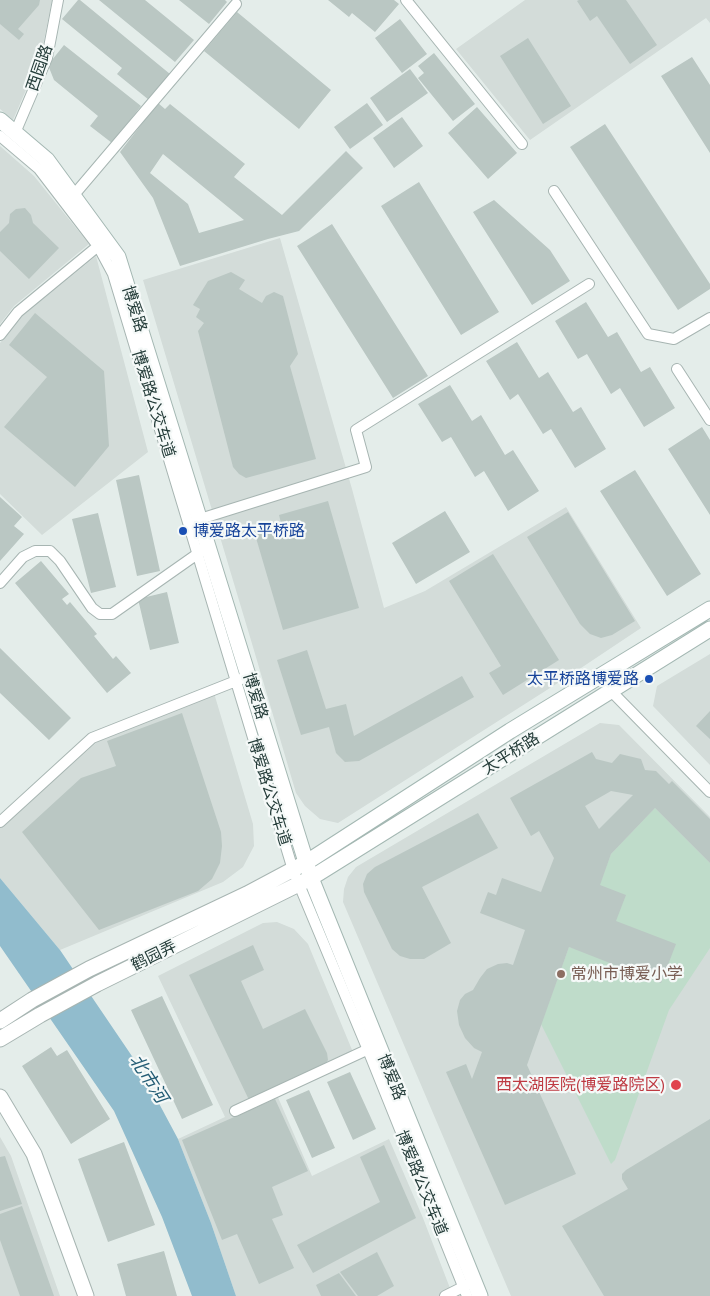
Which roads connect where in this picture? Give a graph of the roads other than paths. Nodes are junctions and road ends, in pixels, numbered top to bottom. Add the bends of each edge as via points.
1 (58, 0) edge
2 (406, 0) edge
3 (236, 4) dead end
4 (0, 120) edge
5 (7, 134) edge
6 (522, 144) dead end
7 (554, 192) dead end
8 (73, 196) junction
9 (102, 243) junction
10 (589, 284) dead end
11 (710, 318) edge
12 (0, 335) edge
13 (677, 369) dead end
14 (710, 420) edge
15 (200, 519) junction
16 (203, 550) junction
17 (0, 583) edge
18 (710, 609) edge
19 (710, 629) edge
20 (242, 679) junction
21 (612, 691) junction
22 (710, 792) edge
23 (0, 822) edge
24 (307, 862) junction
25 (293, 870) junction
26 (305, 881) junction
27 (0, 1021) edge
28 (0, 1040) edge
29 (373, 1047) junction
30 (0, 1097) edge
31 (235, 1111) dead end
32 (468, 1288) edge
33 (86, 1296) edge
34 (445, 1296) edge
35 (480, 1296) edge

1 - 5 lane, 西园路 via 47,58
2 - 6 lane
3 - 8 lane
4 - 5 main road, 博爱路
5 - 8 main road, 博爱路 via 47,160
5 - 9 lane, 博爱路公交车道
7 - 11 lane via 648,334 674,339
8 - 9 main road, 博爱路
9 - 12 lane via 18,312
9 - 15 main road, 博爱路 via 118,257
9 - 16 lane, 博爱路公交车道
10 - 15 lane via 356,430 366,467
13 - 14 lane
15 - 16 main road, 博爱路
16 - 17 lane via 112,614 100,614 92,608 60,560 50,552 35,551 23,557
16 - 20 main road, 博爱路
18 - 24 main road, 鹤园弄 via 510,731
19 - 21 main road, 太平桥路
20 - 23 lane via 92,738
20 - 24 main road, 博爱路
20 - 25 lane, 博爱路公交车道
21 - 22 lane
21 - 26 main road, 太平桥路
24 - 25 main road, 鹤园弄
24 - 26 main road, 博爱路
25 - 26 lane, 博爱路公交车道
25 - 27 main road, 鹤园弄 via 90,968
26 - 28 main road, 鹤园弄 via 97,984
26 - 29 main road, 博爱路
29 - 31 lane
29 - 32 main road, 博爱路
30 - 33 main road via 34,1154
32 - 34 lane
32 - 35 main road, 博爱路

